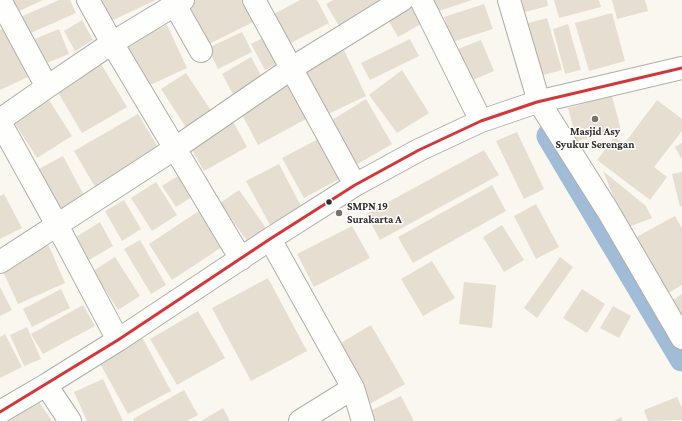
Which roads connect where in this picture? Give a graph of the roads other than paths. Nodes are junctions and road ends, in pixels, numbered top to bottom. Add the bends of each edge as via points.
1 (0, 0) edge
2 (88, 0) edge
3 (254, 0) edge
4 (402, 0) edge
5 (421, 0) edge
6 (509, 0) edge
7 (179, 2) edge
8 (112, 44) junction
9 (201, 51) dead end
10 (292, 68) junction
11 (682, 68) edge
12 (47, 87) junction
13 (538, 102) junction
14 (0, 121) edge
15 (481, 121) junction
16 (174, 149) junction
17 (355, 186) junction
18 (57, 225) junction
19 (270, 239) junction
20 (241, 259) junction
21 (0, 262) edge
22 (682, 338) edge
23 (118, 340) junction
24 (46, 385) junction
25 (352, 388) junction
26 (1, 409) edge
27 (70, 421) edge
28 (300, 421) edge
29 (363, 421) edge

1 - 12 street
2 - 8 street
3 - 10 street
4 - 10 street
5 - 15 street
6 - 13 street
7 - 8 street
7 - 9 street
8 - 12 street
8 - 16 street
10 - 16 street
10 - 17 street
11 - 13 street
12 - 14 street
13 - 15 street
13 - 22 street via 608,211
14 - 18 street
15 - 17 street via 419,150
16 - 18 street
16 - 20 street
17 - 19 street
18 - 21 street
18 - 23 street
19 - 20 street
19 - 25 street
20 - 23 street
23 - 24 street
24 - 26 street
24 - 27 street
25 - 28 street
25 - 29 street

